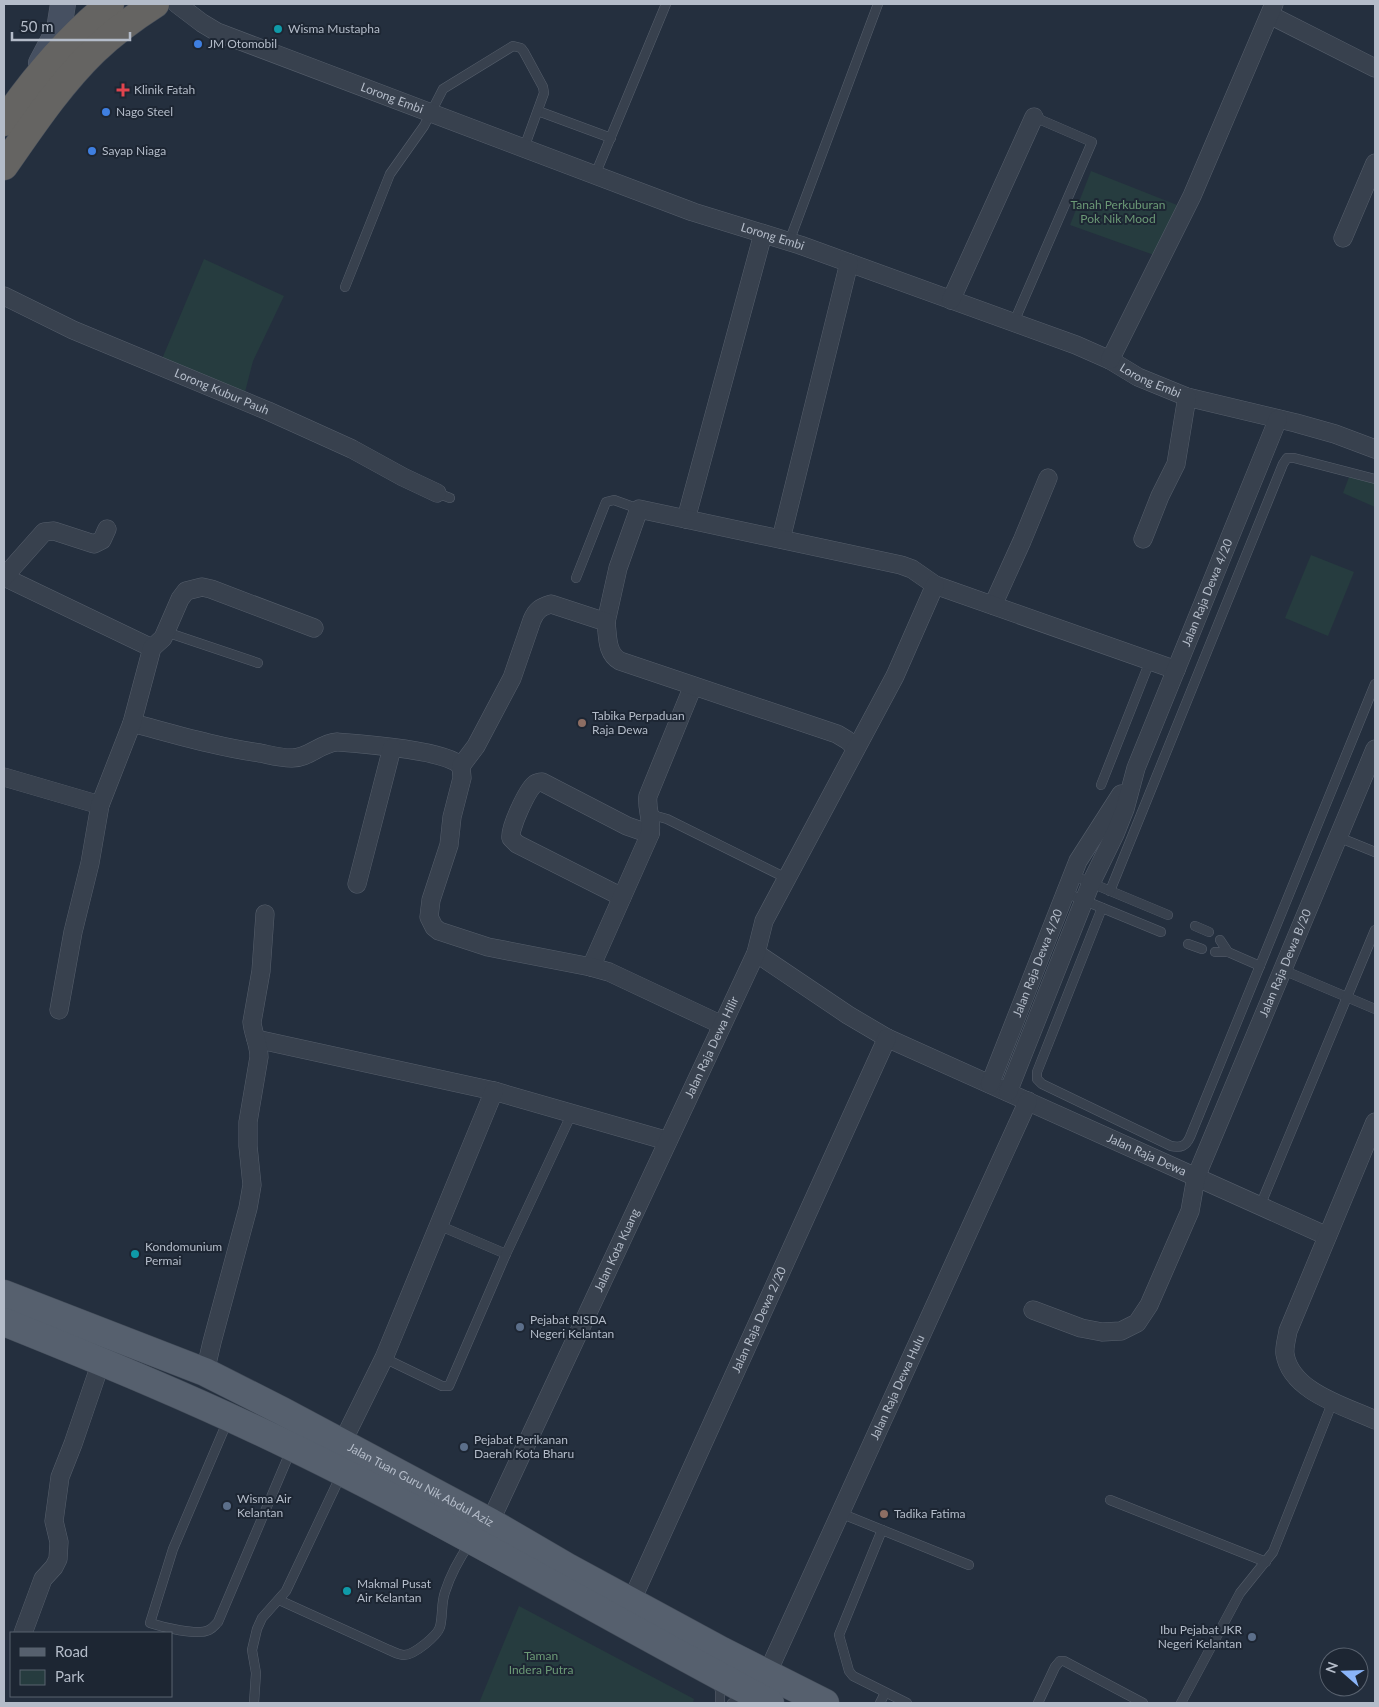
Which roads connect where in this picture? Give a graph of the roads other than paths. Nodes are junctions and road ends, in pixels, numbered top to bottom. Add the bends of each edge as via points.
1 (63, 4) edge
2 (110, 4) edge
3 (155, 4) edge
4 (177, 4) edge
5 (666, 4) edge
6 (878, 4) edge
7 (1272, 9) edge
8 (1375, 68) edge
9 (12, 109) edge
10 (538, 111) junction
11 (431, 113) junction
12 (1034, 117) joint
13 (611, 138) junction
14 (524, 148) junction
15 (1375, 163) edge
16 (7, 164) edge
17 (595, 175) junction
18 (763, 234) junction
19 (1343, 238) dead end
20 (789, 242) junction
21 (849, 263) junction
22 (345, 287) dead end
23 (4, 296) edge
24 (951, 300) junction
25 (1014, 322) junction
26 (1110, 360) junction
27 (1187, 397) junction
28 (1278, 419) junction
29 (1375, 449) edge
30 (1048, 478) dead end
31 (1375, 479) edge
32 (444, 496) dead end
33 (639, 509) junction
34 (686, 519) junction
35 (107, 529) dead end
36 (1143, 538) dead end
37 (781, 539) junction
38 (4, 577) edge
39 (576, 578) dead end
40 (935, 585) junction
41 (993, 605) junction
42 (606, 622) junction
43 (314, 628) dead end
44 (166, 632) junction
45 (152, 648) junction
46 (1150, 661) junction
47 (258, 663) dead end
48 (1176, 670) junction
49 (1375, 684) edge
50 (693, 686) junction
51 (132, 723) junction
52 (392, 748) junction
53 (856, 748) junction
54 (1375, 749) edge
55 (461, 766) junction
56 (1136, 768) junction
57 (4, 777) edge
58 (1100, 785) dead end
59 (100, 805) junction
60 (649, 814) junction
61 (650, 834) junction
62 (1338, 837) junction
63 (1375, 852) edge
64 (1072, 876) junction
65 (786, 878) junction
66 (1091, 883) junction
67 (356, 884) dead end
68 (1110, 891) junction
69 (1066, 893) junction
70 (622, 897) junction
71 (1084, 900) junction
72 (1102, 908) junction
73 (265, 914) dead end
74 (1168, 915) dead end
75 (1195, 926) dead end
76 (1375, 930) edge
77 (1161, 932) dead end
78 (1209, 932) dead end
79 (1220, 940) dead end
80 (1188, 944) dead end
81 (1202, 949) dead end
82 (1215, 952) dead end
83 (1228, 952) junction
84 (756, 953) junction
85 (1260, 966) junction
86 (591, 967) junction
87 (1282, 970) junction
88 (1347, 997) junction
89 (1375, 1009) edge
90 (59, 1010) dead end
91 (722, 1025) junction
92 (887, 1038) junction
93 (256, 1039) junction
94 (990, 1084) junction
95 (494, 1091) junction
96 (1008, 1092) junction
97 (1028, 1101) junction
98 (572, 1113) junction
99 (1375, 1122) edge
100 (668, 1141) junction
101 (1196, 1177) junction
102 (1260, 1206) junction
103 (438, 1225) junction
104 (1327, 1236) junction
105 (506, 1254) junction
106 (4, 1294) edge
107 (1033, 1310) dead end
108 (4, 1322) edge
109 (384, 1358) junction
110 (101, 1362) junction
111 (205, 1372) junction
112 (1333, 1401) junction
113 (229, 1417) junction
114 (1375, 1420) edge
115 (342, 1442) junction
116 (292, 1447) junction
117 (343, 1472) junction
118 (1110, 1500) dead end
119 (840, 1513) junction
120 (882, 1530) junction
121 (482, 1531) junction
122 (1266, 1562) junction
123 (968, 1565) dead end
124 (279, 1600) junction
125 (631, 1602) junction
126 (23, 1632) edge
127 (710, 1672) junction
128 (767, 1674) junction
129 (885, 1693) junction
130 (254, 1703) edge
131 (720, 1703) edge
132 (732, 1703) edge
133 (749, 1703) edge
134 (770, 1703) edge
135 (825, 1703) edge
136 (880, 1703) edge
137 (907, 1703) edge
138 (1038, 1703) edge
139 (1143, 1703) edge
140 (1181, 1703) edge

1 - 9 main road via 60,29
2 - 9 highway via 81,29
3 - 16 highway via 128,22 94,52 40,114
4 - 11 street, Lorong Embi via 217,32
5 - 13 lane
6 - 20 lane
7 - 8 street
7 - 26 street via 1192,196
10 - 11 lane via 544,96 543,87 524,52 513,46 444,88
10 - 13 lane
10 - 14 lane
11 - 14 street, Lorong Embi
11 - 22 lane via 390,174
12 - 24 street
12 - 25 lane via 1092,142
13 - 17 lane
14 - 17 street, Lorong Embi
15 - 19 street
17 - 18 street, Lorong Embi
18 - 20 street, Lorong Embi
18 - 34 street
20 - 21 street, Lorong Embi
21 - 24 street, Lorong Embi
21 - 37 street
23 - 32 street, Lorong Kubur Pauh via 73,330 268,411
24 - 25 street, Lorong Embi
25 - 26 street, Lorong Embi
26 - 27 street, Lorong Embi
27 - 28 street, Lorong Embi
27 - 36 street via 1176,464
28 - 29 street, Lorong Embi via 1335,434
28 - 48 street, Jalan Raja Dewa 4/20
30 - 41 street
31 - 68 lane via 1294,458 1287,458 1283,464
33 - 34 street
33 - 39 lane via 614,500 606,502
33 - 42 street via 618,568
34 - 37 street
35 - 38 street via 102,540 94,544 54,531 44,532
37 - 40 street via 901,565
38 - 45 street
40 - 41 street
40 - 53 street, Jalan Raja Dewa Hilir via 895,676
41 - 46 street
42 - 50 street via 613,657
42 - 55 street via 560,605 543,606 536,612 512,678 482,737
43 - 44 street via 202,587 186,591
44 - 45 street
44 - 47 lane
45 - 51 street
46 - 48 street
46 - 58 lane
48 - 56 street, Jalan Raja Dewa 4/20
49 - 85 lane
50 - 53 street via 836,734
50 - 60 street via 650,788
51 - 52 street via 248,752 290,758 306,755 329,742
51 - 59 street
52 - 55 street via 451,759
52 - 67 street
53 - 65 street, Jalan Raja Dewa Hilir
54 - 62 street, Jalan Raja Dewa B/20
55 - 86 street via 462,778 452,817 450,845 431,900 431,923 439,931 488,947
56 - 64 street, Jalan Raja Dewa 4/20 via 1109,816 1082,854
56 - 66 street, Jalan Raja Dewa 4/20 via 1115,834
57 - 59 street
59 - 90 street
60 - 61 street
60 - 65 lane via 667,819
61 - 70 street
61 - 70 street via 626,826 542,782 531,788 511,828 511,838 517,844
62 - 63 lane
62 - 87 street, Jalan Raja Dewa B/20
64 - 66 lane
64 - 69 street, Jalan Raja Dewa 4/20
65 - 84 street, Jalan Raja Dewa Hilir via 764,921
66 - 68 lane
66 - 71 street, Jalan Raja Dewa 4/20
68 - 74 lane
69 - 71 lane
69 - 94 street, Jalan Raja Dewa 4/20
70 - 86 street
71 - 72 lane
71 - 96 street, Jalan Raja Dewa 4/20
72 - 77 lane
72 - 85 lane via 1037,1079 1172,1146 1182,1146 1190,1137
73 - 93 street via 261,971 252,1022
75 - 78 lane
76 - 88 lane
79 - 83 lane
80 - 81 lane
82 - 83 lane
83 - 85 lane
84 - 91 street, Jalan Raja Dewa Hilir
84 - 92 street, Jalan Raja Dewa
86 - 91 street via 626,979
87 - 88 lane
87 - 101 street, Jalan Raja Dewa B/20
88 - 89 lane
88 - 102 lane
91 - 100 street, Jalan Raja Dewa Hilir
92 - 94 street, Jalan Raja Dewa
92 - 125 street, Jalan Raja Dewa 2/20
93 - 95 street
93 - 111 street via 259,1057 248,1122 252,1185
94 - 96 street, Jalan Raja Dewa
95 - 98 street
95 - 103 street
96 - 97 street, Jalan Raja Dewa
97 - 101 street, Jalan Raja Dewa
97 - 119 street, Jalan Raja Dewa Hulu
98 - 100 street
98 - 105 lane
99 - 104 street
100 - 121 street, Jalan Kota Kuang
101 - 102 street, Jalan Raja Dewa
101 - 107 street, Jalan Raja Dewa B/20 via 1190,1211 1149,1305 1137,1323 1121,1331 1102,1332 1081,1328
102 - 104 street, Jalan Raja Dewa
103 - 105 lane
103 - 109 street
104 - 112 street via 1288,1331 1285,1352 1290,1369 1300,1382
105 - 109 lane via 449,1386 442,1386
106 - 111 main road, Jalan Tuan Guru Nik Abdul Aziz
108 - 110 main road, Jalan Tuan Guru Nik Abdul Aziz
109 - 115 street
110 - 113 main road, Jalan Tuan Guru Nik Abdul Aziz
110 - 126 street via 60,1477 54,1521 59,1542 58,1559 43,1579
111 - 113 main road via 204,1392
111 - 115 main road, Jalan Tuan Guru Nik Abdul Aziz
112 - 114 street
112 - 122 lane via 1273,1552
113 - 116 main road, Jalan Tuan Guru Nik Abdul Aziz
113 - 116 lane via 173,1549 150,1623 201,1632 213,1628 218,1622
115 - 121 main road, Jalan Tuan Guru Nik Abdul Aziz
116 - 117 main road, Jalan Tuan Guru Nik Abdul Aziz
117 - 121 main road, Jalan Tuan Guru Nik Abdul Aziz
117 - 124 lane
118 - 122 lane
119 - 120 lane
119 - 128 street, Jalan Raja Dewa Hulu
120 - 123 lane
120 - 129 lane via 839,1635 850,1674
121 - 124 lane via 453,1570 444,1594 438,1631 412,1653 406,1655 389,1650
121 - 125 main road, Jalan Tuan Guru Nik Abdul Aziz
121 - 127 main road, Jalan Tuan Guru Nik Abdul Aziz
122 - 140 lane via 1240,1593
124 - 130 lane via 262,1618 253,1640
125 - 128 main road, Jalan Tuan Guru Nik Abdul Aziz
127 - 131 lane via 720,1690
127 - 134 main road, Jalan Tuan Guru Nik Abdul Aziz
128 - 135 main road, Jalan Tuan Guru Nik Abdul Aziz
129 - 136 lane
129 - 137 lane
132 - 133 lane
138 - 139 lane via 1060,1661

